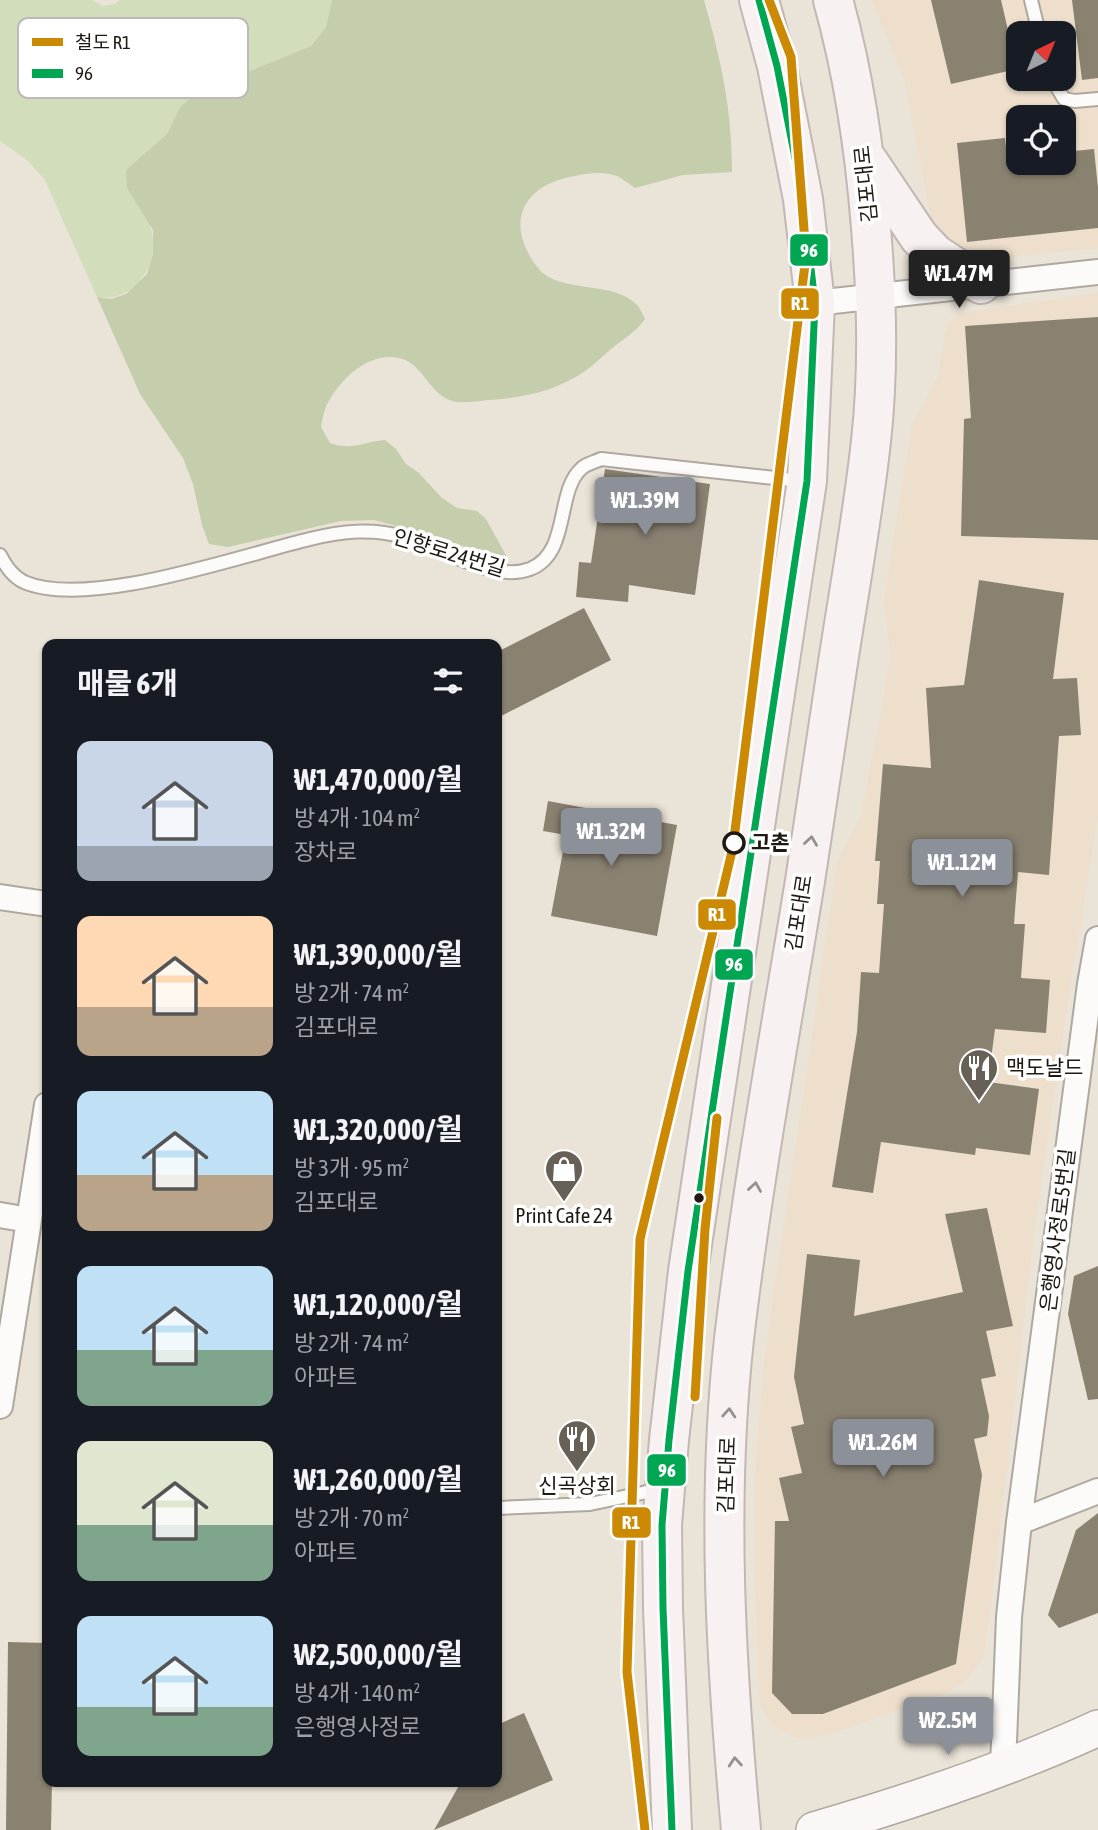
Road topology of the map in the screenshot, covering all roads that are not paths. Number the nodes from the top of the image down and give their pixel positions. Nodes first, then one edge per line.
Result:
1 (759, 0) edge
2 (834, 0) edge
3 (1031, 0) edge
4 (1036, 21) edge
5 (1059, 91) edge
6 (1098, 99) edge
7 (865, 156) junction
8 (1098, 272) edge
9 (981, 284) junction
10 (876, 296) junction
11 (815, 303) junction
12 (807, 481) junction
13 (0, 555) edge
14 (0, 897) edge
15 (42, 903) edge
16 (1098, 939) edge
17 (1094, 983) edge
18 (42, 1137) edge
19 (0, 1215) edge
20 (29, 1220) junction
21 (0, 1406) edge
22 (665, 1488) junction
23 (1098, 1491) edge
24 (502, 1508) edge
25 (1019, 1522) junction
26 (1098, 1728) edge
27 (1063, 1744) junction
28 (1098, 1755) edge
29 (1003, 1766) junction
30 (673, 1830) edge
31 (741, 1830) edge
32 (814, 1830) edge

1 - 11 main road
2 - 7 main road, 김포대로
3 - 4 lane
5 - 6 lane
7 - 9 main road
7 - 10 main road, 김포대로
8 - 9 street
9 - 10 street
10 - 11 street
31 -> 10 main road, 김포대로
11 - 12 main road
12 - 13 lane, 인향로24번길
12 - 22 main road
14 - 15 street
16 - 17 street, 은행영사정로5번길
17 - 25 street, 은행영사정로5번길
18 - 20 street
19 - 20 street
20 - 21 street
22 - 24 lane
22 - 30 main road
23 - 25 street
25 - 29 street, 은행영사정로5번길
26 - 27 street
27 - 28 street
27 - 29 street
29 - 32 street

